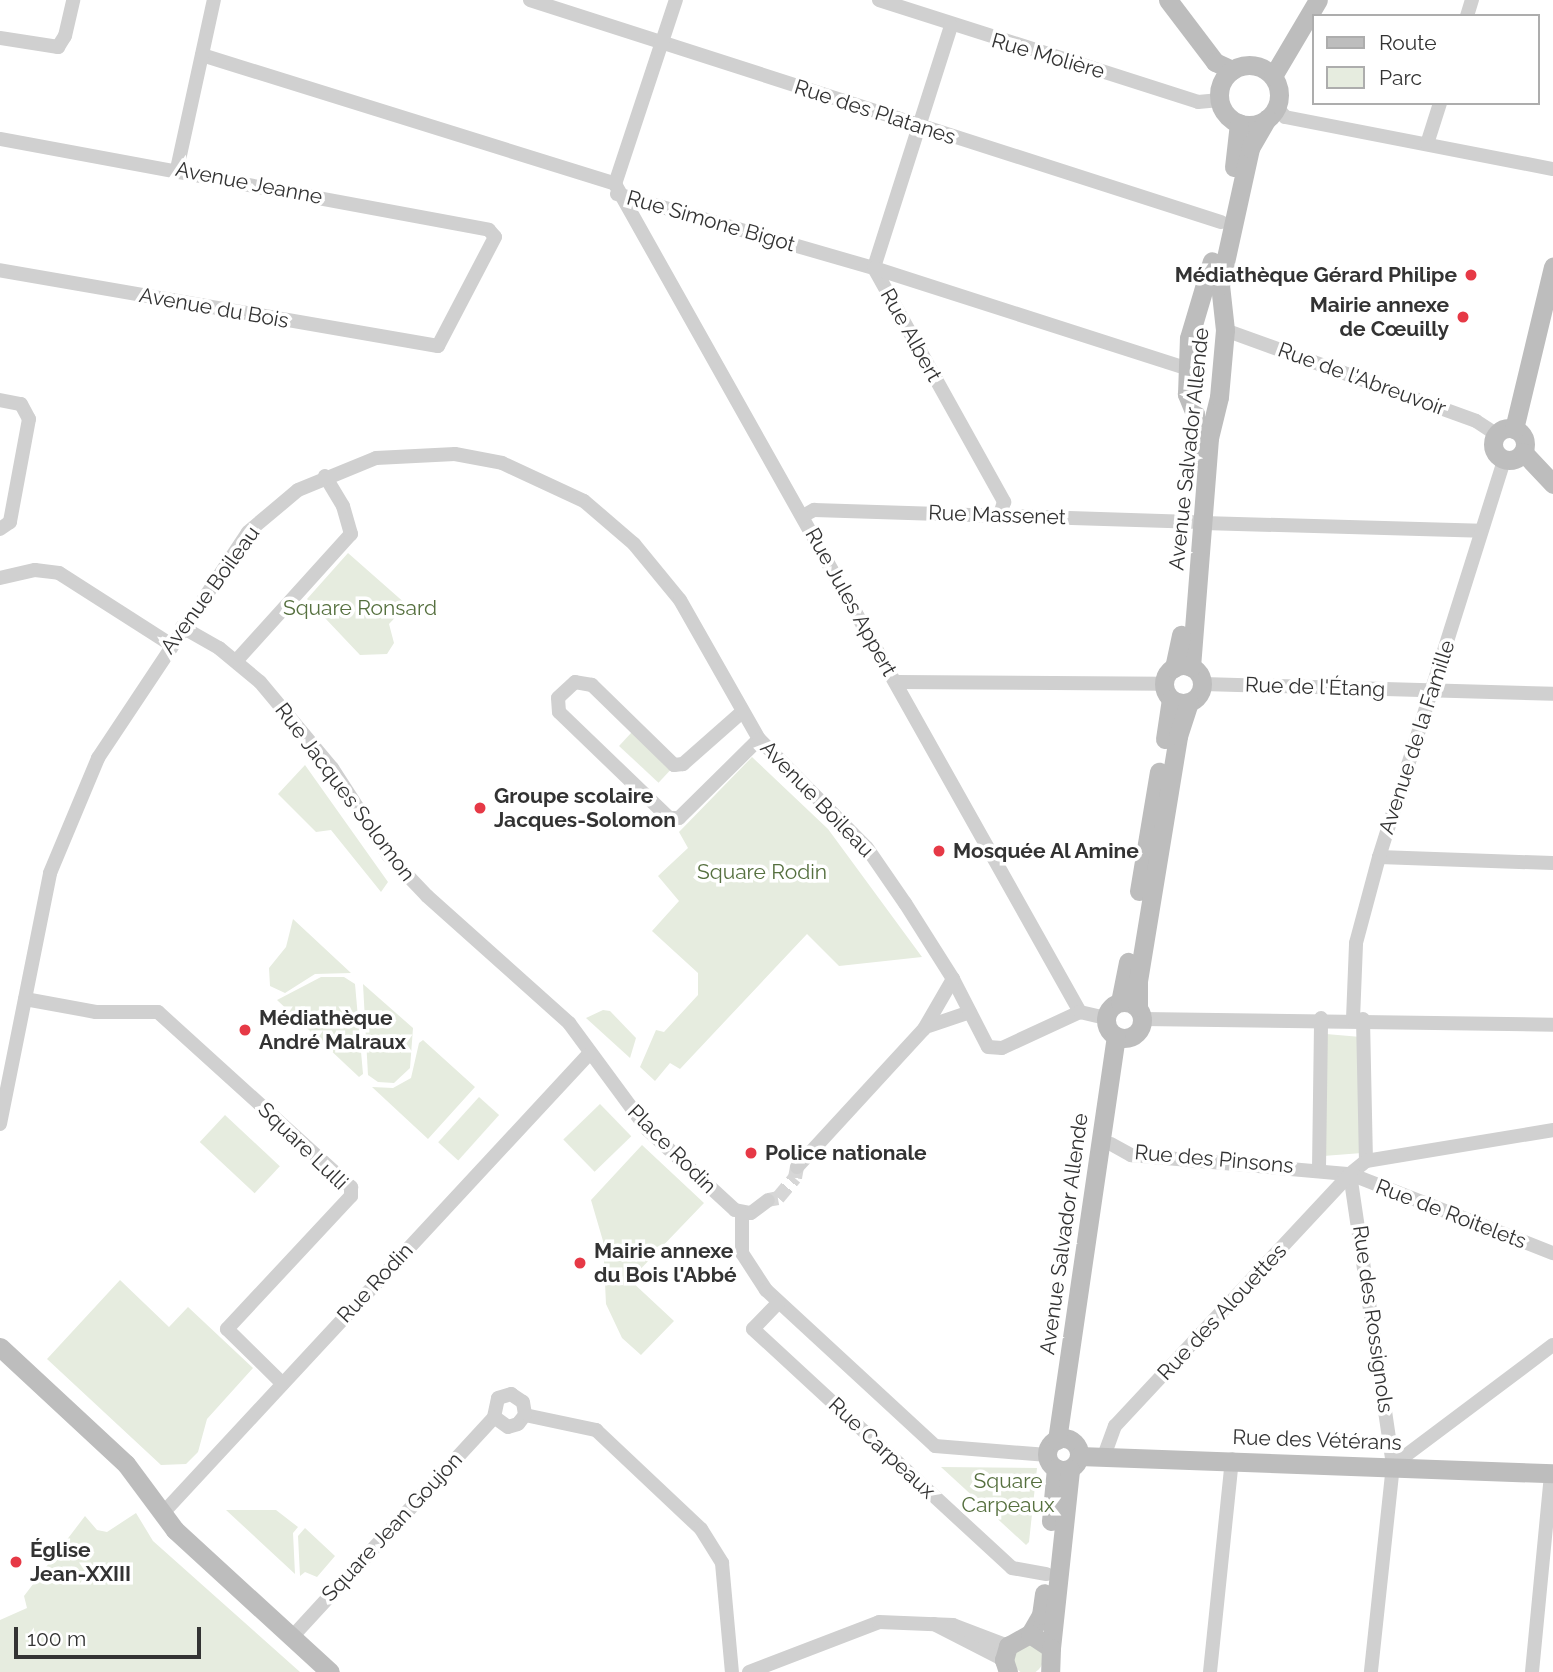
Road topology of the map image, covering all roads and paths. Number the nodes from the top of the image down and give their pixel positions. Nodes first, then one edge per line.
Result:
1 (73, 0) edge
2 (214, 0) edge
3 (530, 0) edge
4 (676, 0) edge
5 (879, 0) edge
6 (1168, 0) edge
7 (1318, 0) edge
8 (951, 26) junction
9 (0, 38) edge
10 (662, 43) junction
11 (202, 55) junction
12 (1232, 71) junction
13 (1273, 76) junction
14 (1220, 100) junction
15 (1439, 105) edge
16 (1272, 113) junction
17 (1239, 123) junction
18 (919, 126) junction
19 (0, 139) edge
20 (1427, 144) junction
21 (177, 169) junction
22 (1553, 169) edge
23 (616, 189) junction
24 (1221, 222) junction
25 (1553, 267) edge
26 (874, 268) junction
27 (0, 270) edge
28 (1211, 298) junction
29 (1225, 330) junction
30 (428, 346) joint
31 (1188, 369) junction
32 (0, 400) edge
33 (1205, 412) junction
34 (1505, 431) junction
35 (1523, 452) junction
36 (1504, 460) junction
37 (325, 476) junction
38 (1551, 478) edge
39 (1000, 514) junction
40 (803, 516) junction
41 (1198, 522) junction
42 (5, 526) edge
43 (1481, 531) junction
44 (0, 578) edge
45 (182, 627) junction
46 (170, 645) junction
47 (237, 660) junction
48 (896, 682) junction
49 (1178, 684) junction
50 (1203, 684) joint
51 (1433, 691) junction
52 (1553, 694) edge
53 (742, 712) junction
54 (760, 739) junction
55 (1379, 857) junction
56 (1553, 863) edge
57 (953, 979) junction
58 (25, 999) junction
59 (1134, 1009) junction
60 (970, 1012) junction
61 (1080, 1012) junction
62 (1106, 1018) junction
63 (1321, 1018) junction
64 (1358, 1019) junction
65 (1553, 1025) edge
66 (924, 1029) junction
67 (1122, 1037) junction
68 (589, 1054) junction
69 (5, 1074) edge
70 (0, 1124) edge
71 (1553, 1130) edge
72 (1111, 1144) junction
73 (1366, 1161) junction
74 (797, 1167) tunnel mouth
75 (1319, 1168) junction
76 (1350, 1174) junction
77 (768, 1200) tunnel mouth
78 (742, 1213) junction
79 (1553, 1253) edge
80 (778, 1303) junction
81 (1553, 1345) edge
82 (0, 1347) edge
83 (282, 1384) junction
84 (525, 1415) junction
85 (494, 1418) junction
86 (1063, 1455) junction
87 (1104, 1456) junction
88 (1232, 1459) junction
89 (1393, 1465) junction
90 (1552, 1473) edge
91 (163, 1513) junction
92 (1046, 1574) junction
93 (1030, 1634) junction
94 (292, 1637) junction
95 (1051, 1648) junction
96 (1007, 1660) edge
97 (330, 1672) edge
98 (732, 1672) edge
99 (748, 1672) edge
100 (1050, 1672) edge
101 (1210, 1672) edge
102 (1371, 1672) edge
103 (1532, 1672) edge

1 - 9 street
2 - 11 street
3 - 10 street, Rue des Platanes
4 - 10 street
5 - 8 street, Rue Molière
6 - 12 main road
7 - 13 main road
8 - 14 street, Rue Molière
8 - 18 street, Rue Albert
10 - 18 street, Rue des Platanes
10 - 23 street
11 - 21 street
11 - 23 street, Rue Simone Bigot
12 - 13 main road
12 - 14 main road
13 - 16 main road
14 - 17 main road
15 - 20 street
16 - 17 main road
16 - 20 street
16 - 28 main road, Avenue Salvador Allende
17 - 24 main road, Avenue Salvador Allende
18 - 24 street, Rue des Platanes
18 - 26 street, Rue Albert
19 - 21 street, Avenue Jeanne
20 - 22 street
21 - 30 street, Avenue Jeanne
23 - 26 street, Rue Simone Bigot
23 - 40 street, Rue Jules Appert
24 - 28 main road, Avenue Salvador Allende
25 - 34 main road
26 - 31 street, Rue Simone Bigot
26 - 39 street, Rue Albert
27 - 30 street, Avenue du Bois
28 - 29 main road, Avenue Salvador Allende
28 - 31 main road, Avenue Salvador Allende
29 - 33 main road, Avenue Salvador Allende
29 - 34 street, Rue de l'Abreuvoir
31 - 33 main road, Avenue Salvador Allende
32 - 42 street
33 - 41 main road, Avenue Salvador Allende
34 - 35 main road
34 - 36 main road
35 - 36 main road
35 - 38 main road
36 - 43 street, Avenue de la Famille
37 - 45 street, Avenue Boileau
37 - 47 street
37 - 53 street, Avenue Boileau
39 - 40 street, Rue Massenet
39 - 41 street, Rue Massenet
40 - 48 street, Rue Jules Appert
41 - 43 street, Rue Massenet
41 - 49 main road, Avenue Salvador Allende
43 - 51 street, Avenue de la Famille
44 - 46 street
45 - 46 street, Avenue Boileau
45 - 47 street, Rue Jacques Solomon
46 - 58 street, Avenue Boileau
47 - 68 street, Rue Jacques Solomon
48 - 49 street
48 - 61 street, Rue Jules Appert
49 - 50 main road, Avenue Salvador Allende
49 - 59 main road, Avenue Salvador Allende
50 - 51 street, Rue de l'Étang
51 - 52 street, Rue de l'Étang
51 - 55 street, Avenue de la Famille
53 - 54 street, Avenue Boileau
53 - 54 street
54 - 57 street, Avenue Boileau
55 - 56 street
55 - 64 street, Avenue de la Famille
57 - 60 street, Avenue Boileau
57 - 66 street
58 - 69 street, Avenue Boileau
58 - 83 street, Square Lulli
59 - 62 main road
59 - 63 street
59 - 67 main road
60 - 61 street, Avenue Boileau
60 - 66 street
61 - 62 street
62 - 67 main road
63 - 64 street
63 - 75 street
64 - 65 street
64 - 73 street, Avenue de la Famille
66 - 74 street
67 - 72 main road, Avenue Salvador Allende
67 - 86 main road, Avenue Salvador Allende
68 - 78 street, Place Rodin
68 - 83 street, Rue Rodin
69 - 70 street, Avenue Boileau
71 - 73 street
72 - 75 street, Rue des Pinsons
72 - 86 main road, Avenue Salvador Allende
73 - 76 street, Rue des Alouettes
75 - 76 street, Rue des Pinsons
76 - 79 street, Rue de Roitelets
76 - 87 street, Rue des Alouettes
76 - 89 street, Rue des Rossignols
77 - 78 street
78 - 80 street, Rue Carpeaux
80 - 86 street, Rue Carpeaux
80 - 92 street, Rue Carpeaux
81 - 89 street
82 - 91 main road
83 - 91 street, Rue Rodin
84 - 85 street, Square Jean Goujon
84 - 85 street, Square Jean Goujon
84 - 98 street, Square Jean Goujon
85 - 94 street, Square Jean Goujon
86 - 87 main road, Rue des Vétérans
86 - 92 main road, Avenue Salvador Allende
86 - 95 main road, Avenue Salvador Allende
87 - 88 main road, Rue des Vétérans
88 - 89 main road, Rue des Vétérans
88 - 101 street
89 - 90 main road, Rue des Vétérans
89 - 102 street, Rue des Rossignols
90 - 103 street
91 - 94 main road
92 - 93 main road, Avenue Salvador Allende
93 - 95 main road
93 - 96 main road
94 - 97 main road
95 - 100 main road, Avenue Salvador Allende
96 - 99 street

